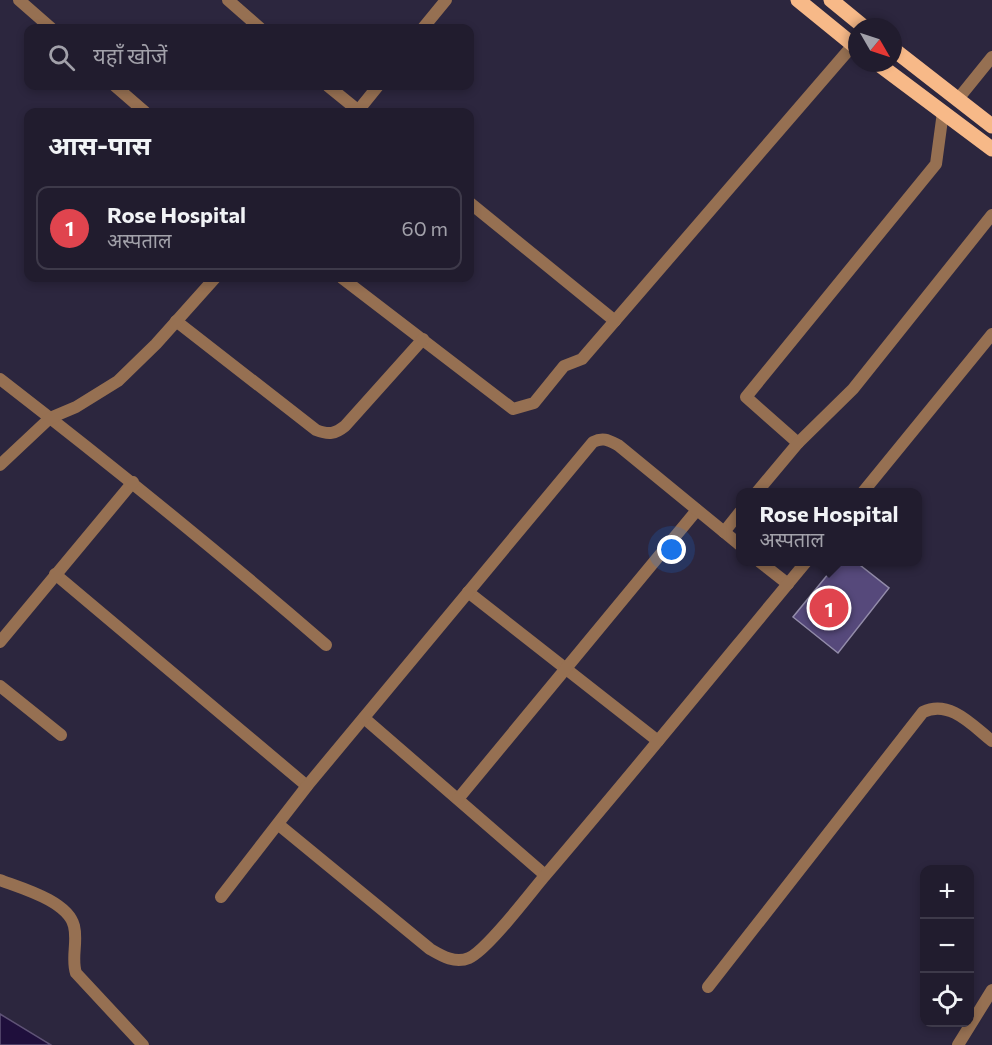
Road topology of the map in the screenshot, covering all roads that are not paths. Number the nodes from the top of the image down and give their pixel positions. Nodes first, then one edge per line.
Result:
1 (19, 0) edge
2 (228, 0) edge
3 (446, 0) edge
4 (798, 0) edge
5 (831, 0) edge
6 (853, 18) edge
7 (46, 24) edge
8 (255, 24) edge
9 (426, 24) edge
10 (848, 40) edge
11 (848, 54) edge
12 (902, 56) edge
13 (992, 57) edge
14 (889, 72) edge
15 (120, 90) edge
16 (333, 90) edge
17 (375, 90) edge
18 (958, 99) junction
19 (140, 108) edge
20 (353, 108) edge
21 (361, 108) edge
22 (943, 112) junction
23 (992, 126) edge
24 (992, 149) edge
25 (474, 205) edge
26 (992, 215) edge
27 (211, 282) edge
28 (347, 282) edge
29 (176, 321) junction
30 (615, 321) junction
31 (992, 334) edge
32 (423, 339) junction
33 (0, 380) edge
34 (50, 418) junction
35 (798, 443) junction
36 (0, 465) edge
37 (133, 482) junction
38 (760, 488) edge
39 (866, 488) edge
40 (697, 510) junction
41 (736, 518) edge
42 (724, 532) junction
43 (736, 541) edge
44 (766, 566) edge
45 (802, 566) edge
46 (55, 574) junction
47 (788, 584) junction
48 (468, 592) junction
49 (0, 642) edge
50 (326, 645) dead end
51 (566, 668) junction
52 (0, 686) edge
53 (364, 718) junction
54 (61, 735) dead end
55 (658, 741) junction
56 (992, 741) edge
57 (307, 786) junction
58 (458, 799) junction
59 (279, 825) junction
60 (545, 875) junction
61 (0, 880) edge
62 (221, 897) dead end
63 (708, 987) dead end
64 (992, 990) edge
65 (143, 1045) edge
66 (958, 1045) edge

1 - 7 street
2 - 8 street
3 - 9 street
4 - 10 main road
5 - 6 main road
11 - 30 street
12 - 18 main road
13 - 18 street
14 - 22 main road
15 - 19 street
16 - 20 street
17 - 21 street
18 - 23 main road
22 - 24 main road
22 - 35 street
25 - 30 street
26 - 35 street
27 - 29 street
28 - 32 street
29 - 32 street
29 - 34 street
30 - 32 street
31 - 39 street
33 - 34 street
34 - 36 street
34 - 37 street
35 - 38 street
37 - 46 street
37 - 50 street
40 - 42 street
40 - 48 street
40 - 51 street
41 - 42 street
42 - 43 street
44 - 47 street
45 - 47 street
46 - 49 street
46 - 57 street
47 - 55 street
48 - 51 street
48 - 53 street
51 - 55 street
51 - 58 street
52 - 54 street
53 - 57 street
53 - 58 street
55 - 60 street
56 - 63 street
57 - 59 street
58 - 60 street
59 - 60 street
59 - 62 street
61 - 65 street
64 - 66 street

